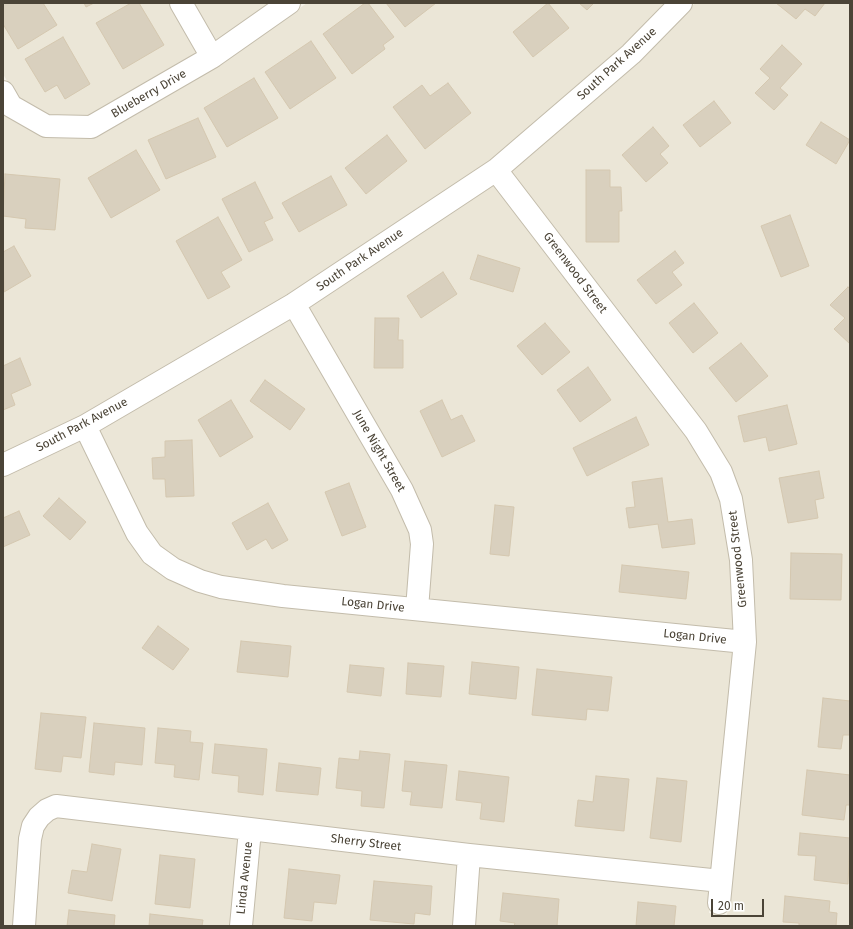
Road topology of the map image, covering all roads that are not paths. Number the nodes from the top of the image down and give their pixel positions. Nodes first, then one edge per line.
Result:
1 (181, 3) edge
2 (289, 3) edge
3 (681, 3) edge
4 (212, 57) junction
5 (3, 92) edge
6 (496, 170) junction
7 (294, 304) junction
8 (85, 426) junction
9 (3, 465) edge
10 (416, 609) junction
11 (745, 642) junction
12 (250, 830) junction
13 (469, 855) junction
14 (721, 881) junction
15 (719, 903) dead end
16 (24, 926) edge
17 (241, 926) edge
18 (464, 926) edge

1 - 4 street
2 - 4 street, Blueberry Drive
3 - 6 street, South Park Avenue
4 - 5 street, Blueberry Drive
6 - 7 street, South Park Avenue
6 - 11 street, Greenwood Street
7 - 8 street, South Park Avenue
7 - 10 street, June Night Street
8 - 9 street, South Park Avenue
8 - 10 street, Logan Drive
10 - 11 street, Logan Drive
11 - 14 street, Greenwood Street
12 - 13 street, Sherry Street
12 - 16 street, Sherry Street
12 - 17 street, Linda Avenue
13 - 14 street, Sherry Street
13 - 18 street
14 - 15 street, Greenwood Street

